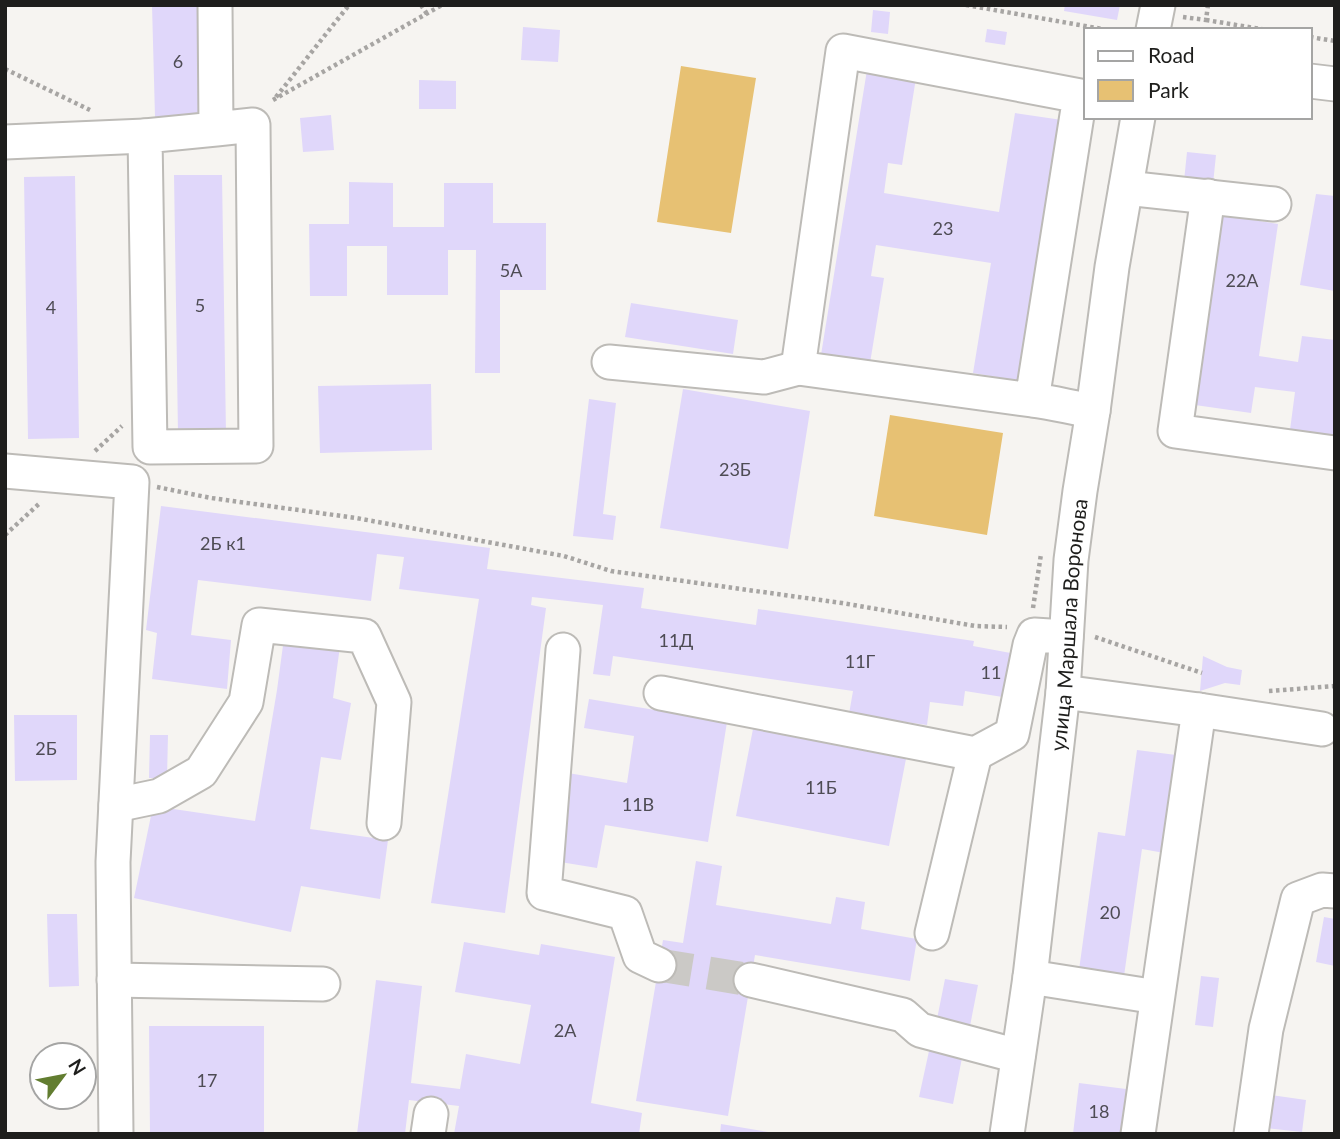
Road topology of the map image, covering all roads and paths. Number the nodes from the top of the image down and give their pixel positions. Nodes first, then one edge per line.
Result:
1 (215, 5) edge
2 (349, 5) edge
3 (421, 5) edge
4 (442, 5) edge
5 (966, 5) edge
6 (1209, 5) edge
7 (427, 14) junction
8 (1161, 17) edge
9 (1206, 20) junction
10 (1097, 28) edge
11 (1254, 28) edge
12 (1312, 37) edge
13 (1335, 41) edge
14 (5, 69) edge
15 (1312, 80) edge
16 (1335, 84) edge
17 (263, 113) junction
18 (98, 114) dead end
19 (1138, 119) edge
20 (216, 129) junction
21 (145, 136) junction
22 (5, 142) edge
23 (1126, 188) junction
24 (1208, 196) junction
25 (1274, 204) dead end
26 (609, 362) dead end
27 (798, 368) junction
28 (1032, 400) junction
29 (1093, 411) junction
30 (1335, 453) edge
31 (5, 471) edge
32 (132, 482) junction
33 (1018, 625) dead end
34 (1067, 632) junction
35 (563, 650) dead end
36 (1202, 673) dead end
37 (1063, 692) junction
38 (661, 693) dead end
39 (1199, 710) junction
40 (1322, 729) dead end
41 (975, 754) junction
42 (116, 805) junction
43 (384, 822) dead end
44 (1335, 891) edge
45 (932, 933) dead end
46 (659, 965) tunnel mouth
47 (1030, 978) junction
48 (114, 980) junction
49 (751, 980) tunnel mouth
50 (323, 984) dead end
51 (1157, 997) junction
52 (1018, 1056) junction
53 (116, 1134) edge
54 (1007, 1134) edge
55 (1138, 1134) edge
56 (1251, 1134) edge

1 - 20 street
2 - 17 path
3 - 7 path
4 - 7 path
5 - 10 path
6 - 9 path
7 - 17 path
8 - 9 path
9 - 11 path
12 - 13 path
14 - 18 path
15 - 16 street
17 - 20 street
17 - 21 street
19 - 23 street, улица Маршала Воронова
20 - 21 street
21 - 22 street
23 - 24 street
23 - 29 street, улица Маршала Воронова
24 - 25 street
24 - 30 street
26 - 27 street
27 - 28 street
27 - 28 street
28 - 29 street
29 - 34 street, улица Маршала Воронова
31 - 32 street
32 - 33 path
32 - 42 street
34 - 36 path
34 - 37 street, улица Маршала Воронова
34 - 41 street
35 - 46 street
37 - 39 street
37 - 47 street, улица Маршала Воронова
38 - 41 street
39 - 40 street
39 - 51 street
41 - 45 street
42 - 43 street
42 - 48 street
44 - 56 street
47 - 51 street
47 - 52 street, улица Маршала Воронова
48 - 50 street
48 - 53 street
49 - 52 street
51 - 55 street
52 - 54 street, улица Маршала Воронова

